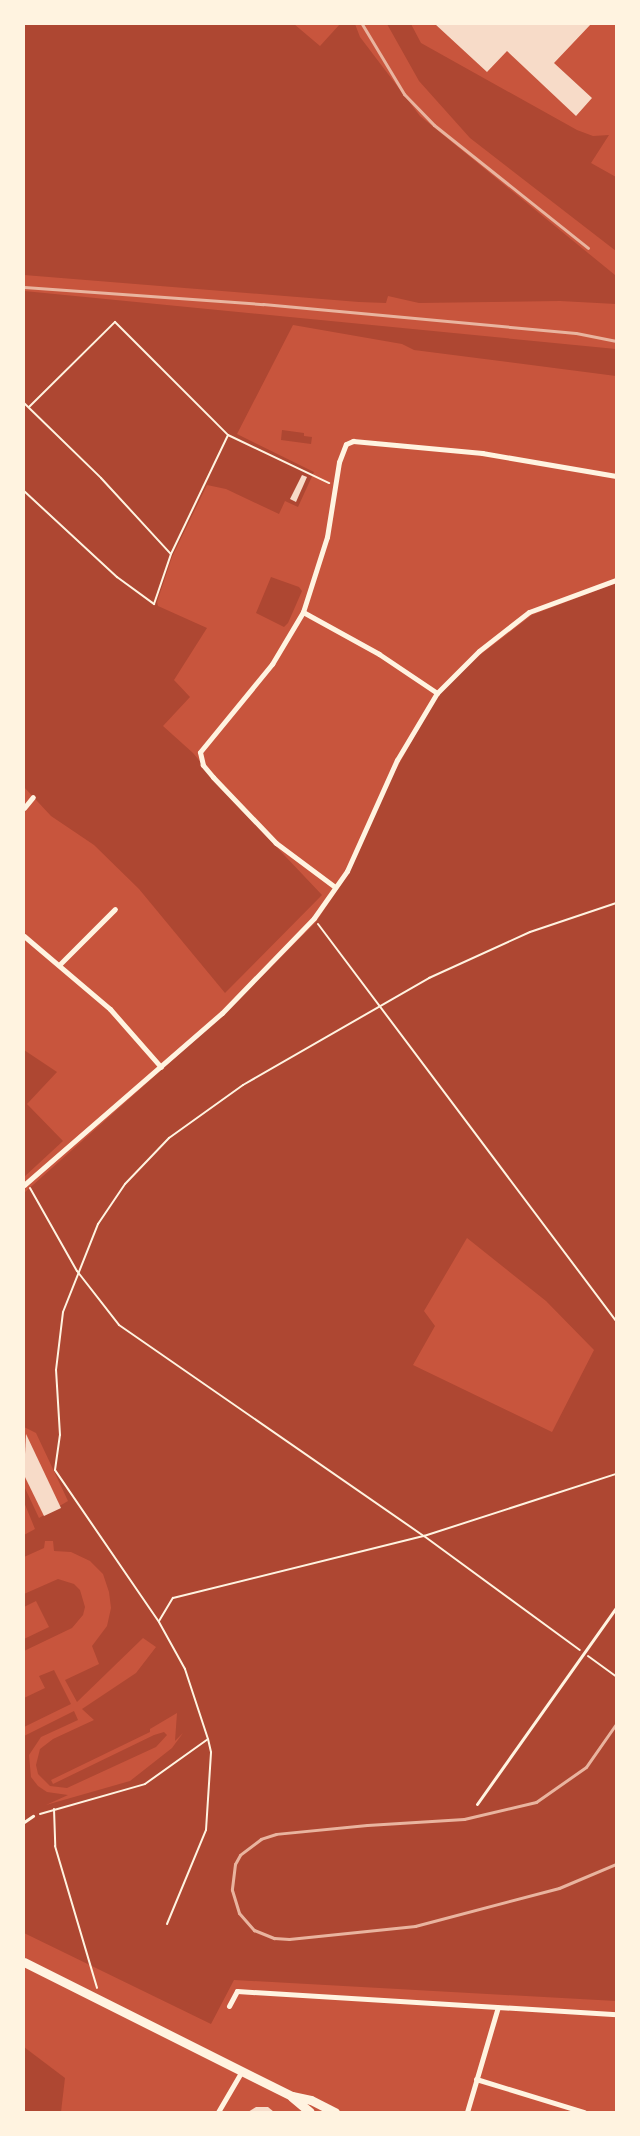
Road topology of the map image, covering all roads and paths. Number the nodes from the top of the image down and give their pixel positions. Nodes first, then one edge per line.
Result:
1 (24, 403) edge
2 (29, 407) junction
3 (228, 435) junction
4 (616, 476) edge
5 (336, 486) junction
6 (24, 491) edge
7 (171, 554) junction
8 (616, 580) edge
9 (302, 612) junction
10 (438, 693) junction
11 (33, 797) dead end
12 (24, 808) edge
13 (335, 887) junction
14 (616, 903) edge
15 (115, 909) dead end
16 (314, 918) junction
17 (24, 936) edge
18 (59, 966) junction
19 (380, 1004) junction
20 (161, 1067) junction
21 (25, 1184) edge
22 (78, 1271) junction
23 (616, 1321) edge
24 (616, 1474) edge
25 (424, 1536) junction
26 (616, 1608) edge
27 (159, 1622) junction
28 (584, 1653) junction
29 (616, 1676) edge
30 (208, 1739) junction
31 (477, 1804) dead end
32 (54, 1810) junction
33 (34, 1816) joint
34 (24, 1822) edge
35 (167, 1924) dead end
36 (24, 1962) edge
37 (102, 2002) junction
38 (229, 2006) dead end
39 (498, 2007) junction
40 (616, 2014) edge
41 (242, 2071) junction
42 (476, 2079) junction
43 (292, 2096) junction
44 (218, 2112) edge
45 (310, 2112) edge
46 (335, 2112) edge
47 (467, 2112) edge
48 (584, 2112) edge

1 - 2 path
2 - 3 path
2 - 7 path
3 - 5 path
3 - 7 path
4 - 5 street
5 - 9 street
6 - 7 path
8 - 10 street
9 - 10 street
9 - 13 street
10 - 13 street
11 - 12 street
13 - 16 street
14 - 19 path
15 - 18 street
16 - 19 path
16 - 20 street
17 - 18 street
18 - 20 street
19 - 22 path
19 - 23 path
20 - 21 street
21 - 22 path
22 - 25 path
22 - 27 path
24 - 25 path
25 - 27 path
25 - 28 path
26 - 28 lane
27 - 30 path
28 - 29 path
28 - 31 lane
30 - 32 path
30 - 35 path
32 - 33 path
32 - 37 path
33 - 34 lane
36 - 37 main road
37 - 41 main road
38 - 39 street
39 - 40 street
39 - 42 street
41 - 43 main road
41 - 44 street
42 - 47 street
42 - 48 street
43 - 45 main road
43 - 46 main road

